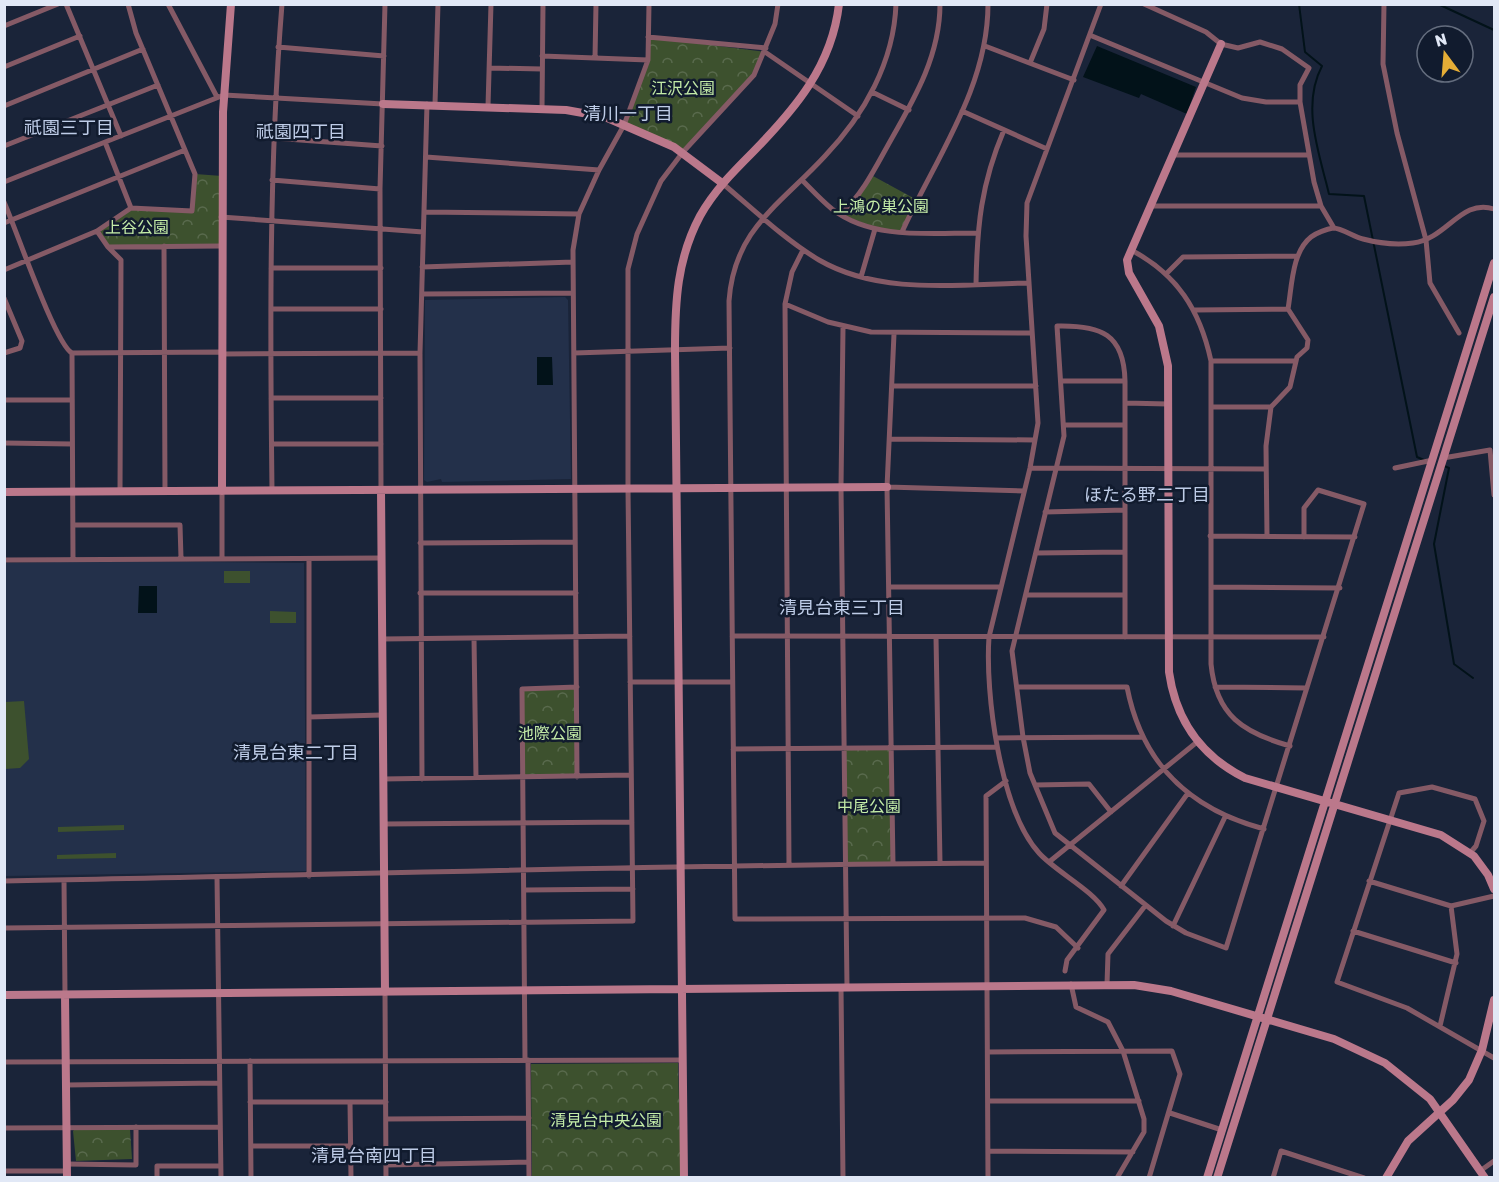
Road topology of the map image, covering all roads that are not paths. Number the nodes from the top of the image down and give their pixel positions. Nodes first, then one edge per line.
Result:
1 (58, 4) edge
2 (66, 4) edge
3 (128, 4) edge
4 (168, 4) edge
5 (231, 4) edge
6 (282, 4) edge
7 (386, 4) edge
8 (438, 4) edge
9 (491, 4) edge
10 (543, 4) edge
11 (596, 4) edge
12 (649, 4) edge
13 (778, 4) edge
14 (839, 4) edge
15 (896, 4) edge
16 (940, 4) edge
17 (988, 4) edge
18 (1047, 4) edge
19 (1101, 4) edge
20 (1144, 4) edge
21 (1384, 4) edge
22 (4, 26) edge
23 (80, 36) junction
24 (1092, 36) junction
25 (648, 37) junction
26 (1221, 44) junction
27 (985, 46) junction
28 (278, 47) junction
29 (143, 49) junction
30 (765, 50) junction
31 (384, 56) junction
32 (542, 56) junction
33 (595, 58) junction
34 (648, 60) junction
35 (1030, 63) junction
36 (4, 67) edge
37 (489, 68) junction
38 (94, 69) junction
39 (542, 69) junction
40 (1074, 80) junction
41 (1204, 81) junction
42 (158, 85) junction
43 (811, 85) junction
44 (872, 92) junction
45 (221, 96) junction
46 (274, 97) junction
47 (1300, 102) junction
48 (383, 104) junction
49 (431, 104) junction
50 (108, 105) junction
51 (4, 106) edge
52 (488, 106) junction
53 (542, 109) junction
54 (909, 110) junction
55 (962, 111) junction
56 (170, 116) junction
57 (858, 116) junction
58 (624, 125) junction
59 (1005, 130) junction
60 (121, 136) junction
61 (273, 138) junction
62 (105, 142) junction
63 (4, 146) edge
64 (382, 146) junction
65 (1047, 149) junction
66 (185, 150) junction
67 (683, 152) junction
68 (1172, 155) junction
69 (1309, 155) junction
70 (426, 157) junction
71 (599, 170) junction
72 (118, 177) junction
73 (272, 180) junction
74 (802, 180) junction
75 (4, 182) edge
76 (722, 183) junction
77 (380, 189) junction
78 (4, 202) edge
79 (1150, 206) junction
80 (1321, 206) junction
81 (130, 208) junction
82 (1494, 209) edge
83 (424, 212) junction
84 (579, 214) junction
85 (841, 214) junction
86 (221, 218) junction
87 (764, 218) junction
88 (12, 220) junction
89 (272, 221) junction
90 (4, 223) edge
91 (875, 228) junction
92 (1334, 228) junction
93 (381, 229) junction
94 (97, 231) junction
95 (423, 232) junction
96 (902, 232) junction
97 (977, 233) junction
98 (1426, 240) junction
99 (164, 246) junction
100 (221, 246) junction
101 (108, 247) junction
102 (122, 247) junction
103 (803, 250) junction
104 (1131, 250) junction
105 (1298, 256) junction
106 (28, 260) junction
107 (121, 260) junction
108 (573, 262) junction
109 (1494, 263) edge
110 (422, 267) junction
111 (271, 268) junction
112 (381, 268) junction
113 (4, 270) edge
114 (1167, 273) junction
115 (861, 277) junction
116 (1029, 283) junction
117 (976, 284) junction
118 (572, 293) junction
119 (422, 294) junction
120 (1494, 297) edge
121 (4, 298) edge
122 (785, 304) junction
123 (271, 309) junction
124 (381, 309) junction
125 (1288, 309) junction
126 (1195, 310) junction
127 (843, 328) junction
128 (1032, 333) junction
129 (1459, 333) dead end
130 (894, 334) junction
131 (730, 348) junction
132 (675, 350) junction
133 (627, 351) junction
134 (120, 352) junction
135 (165, 352) junction
136 (4, 353) edge
137 (72, 353) junction
138 (222, 353) junction
139 (271, 353) junction
140 (381, 353) junction
141 (420, 353) junction
142 (574, 353) junction
143 (1211, 361) junction
144 (1296, 361) junction
145 (1061, 381) junction
146 (1125, 381) junction
147 (892, 386) junction
148 (1036, 386) junction
149 (271, 398) junction
150 (381, 398) junction
151 (4, 400) edge
152 (72, 400) junction
153 (1125, 404) junction
154 (1168, 404) junction
155 (1211, 407) junction
156 (1271, 407) junction
157 (1064, 425) junction
158 (1125, 425) junction
159 (889, 439) junction
160 (1035, 440) junction
161 (4, 443) edge
162 (72, 444) junction
163 (272, 444) junction
164 (381, 444) junction
165 (1438, 459) junction
166 (1030, 468) junction
167 (1056, 468) junction
168 (1125, 468) junction
169 (1395, 468) dead end
170 (1167, 469) junction
171 (1211, 469) junction
172 (1266, 469) junction
173 (841, 487) junction
174 (887, 487) junction
175 (676, 488) junction
176 (731, 488) junction
177 (786, 488) junction
178 (421, 489) junction
179 (575, 489) junction
180 (628, 489) junction
181 (272, 490) junction
182 (381, 490) junction
183 (120, 491) junction
184 (165, 491) junction
185 (222, 491) junction
186 (1024, 491) junction
187 (4, 492) edge
188 (72, 492) junction
189 (1494, 495) edge
190 (1125, 510) junction
191 (1046, 512) junction
192 (72, 525) junction
193 (1210, 536) junction
194 (1267, 536) junction
195 (1304, 537) junction
196 (1355, 537) junction
197 (575, 542) junction
198 (420, 543) junction
199 (1125, 552) junction
200 (1036, 554) junction
201 (181, 558) junction
202 (222, 558) junction
203 (381, 558) junction
204 (73, 559) junction
205 (309, 559) junction
206 (4, 560) edge
207 (889, 587) junction
208 (1001, 587) junction
209 (1211, 587) junction
210 (1340, 588) junction
211 (420, 593) junction
212 (576, 593) junction
213 (1125, 595) junction
214 (1026, 596) junction
215 (630, 636) junction
216 (732, 636) junction
217 (788, 636) junction
218 (843, 636) junction
219 (577, 637) junction
220 (890, 637) junction
221 (936, 637) junction
222 (989, 637) junction
223 (1016, 637) junction
224 (1125, 637) junction
225 (1169, 637) junction
226 (1211, 637) junction
227 (1324, 637) junction
228 (474, 638) junction
229 (382, 639) junction
230 (419, 639) junction
231 (630, 682) junction
232 (678, 682) junction
233 (732, 682) junction
234 (577, 687) junction
235 (1017, 687) junction
236 (1215, 687) junction
237 (1307, 688) junction
238 (382, 715) junction
239 (309, 717) junction
240 (1142, 737) junction
241 (996, 738) junction
242 (1023, 738) junction
243 (1197, 742) junction
244 (1290, 746) junction
245 (891, 747) junction
246 (938, 747) junction
247 (997, 747) junction
248 (788, 748) junction
249 (844, 748) junction
250 (733, 749) junction
251 (1164, 769) junction
252 (632, 775) junction
253 (577, 777) junction
254 (476, 778) junction
255 (524, 778) junction
256 (383, 779) junction
257 (422, 779) junction
258 (1006, 781) junction
259 (1035, 785) junction
260 (1277, 786) junction
261 (1188, 793) junction
262 (1326, 800) junction
263 (1336, 803) junction
264 (1111, 812) junction
265 (1225, 817) junction
266 (1390, 818) junction
267 (632, 822) junction
268 (525, 823) junction
269 (384, 824) junction
270 (1264, 829) junction
271 (1070, 845) junction
272 (1470, 853) junction
273 (1049, 862) junction
274 (940, 863) junction
275 (986, 863) junction
276 (789, 864) junction
277 (846, 864) junction
278 (893, 864) junction
279 (735, 865) junction
280 (680, 866) junction
281 (633, 867) junction
282 (525, 870) junction
283 (384, 875) junction
284 (309, 876) junction
285 (217, 877) junction
286 (64, 880) junction
287 (4, 881) edge
288 (1369, 881) junction
289 (1121, 886) junction
290 (633, 889) junction
291 (1494, 889) edge
292 (525, 890) junction
293 (1494, 896) edge
294 (1145, 906) junction
295 (1451, 906) junction
296 (846, 919) junction
297 (987, 919) junction
298 (525, 922) junction
299 (384, 924) junction
300 (218, 925) junction
301 (1173, 926) junction
302 (64, 927) junction
303 (4, 928) edge
304 (1353, 931) junction
305 (1078, 948) junction
306 (1456, 963) junction
307 (1065, 971) dead end
308 (1071, 984) junction
309 (1107, 984) junction
310 (988, 985) junction
311 (844, 987) junction
312 (682, 989) junction
313 (525, 990) junction
314 (385, 992) junction
315 (218, 994) junction
316 (4, 995) edge
317 (65, 995) junction
318 (1494, 1000) edge
319 (1258, 1017) junction
320 (1268, 1020) junction
321 (1440, 1026) junction
322 (1482, 1050) junction
323 (1123, 1051) junction
324 (988, 1052) junction
325 (1494, 1058) edge
326 (386, 1060) junction
327 (527, 1060) junction
328 (681, 1060) junction
329 (66, 1061) junction
330 (219, 1061) junction
331 (250, 1061) junction
332 (4, 1062) edge
333 (219, 1083) junction
334 (66, 1085) junction
335 (988, 1101) junction
336 (1139, 1101) junction
337 (250, 1102) junction
338 (351, 1102) junction
339 (386, 1102) junction
340 (1439, 1111) junction
341 (1170, 1113) junction
342 (529, 1118) junction
343 (386, 1119) junction
344 (136, 1127) junction
345 (220, 1127) junction
346 (4, 1128) edge
347 (66, 1128) junction
348 (1222, 1130) junction
349 (251, 1146) junction
350 (351, 1146) junction
351 (988, 1151) junction
352 (1133, 1152) junction
353 (1494, 1161) edge
354 (529, 1162) junction
355 (386, 1165) junction
356 (220, 1166) junction
357 (4, 1171) edge
358 (67, 1171) edge
359 (1483, 1174) edge
360 (157, 1178) edge
361 (221, 1178) edge
362 (251, 1178) edge
363 (351, 1178) edge
364 (386, 1178) edge
365 (529, 1178) edge
366 (684, 1178) edge
367 (843, 1178) edge
368 (988, 1178) edge
369 (1117, 1178) edge
370 (1149, 1178) edge
371 (1207, 1178) edge
372 (1217, 1178) edge
373 (1272, 1178) edge
374 (1364, 1178) edge
375 (1386, 1178) edge

1 - 22 street
2 - 23 street
3 - 29 street
4 - 45 street
5 - 45 street
6 - 28 street
7 - 31 street
8 - 49 street
9 - 37 street
10 - 32 street
11 - 33 street
12 - 25 street
13 - 30 street
14 - 43 street
15 - 44 street
16 - 54 street
17 - 27 street
18 - 35 street
19 - 24 street
20 - 26 street
21 - 98 street
23 - 36 street
23 - 38 street
24 - 40 street
24 - 41 street
25 - 30 street
25 - 34 street
26 - 41 street
26 - 47 street
27 - 35 street
27 - 55 street
28 - 31 street
28 - 46 street
29 - 38 street
29 - 42 street
30 - 43 street
30 - 67 street
31 - 48 street
32 - 33 street
32 - 39 street
33 - 34 street
34 - 58 street
35 - 40 street
37 - 39 street
37 - 52 street
38 - 50 street
38 - 51 street
39 - 53 street
40 - 65 street
41 - 47 street
41 - 68 street
42 - 50 street
42 - 56 street
43 - 57 street
43 - 76 street
44 - 54 street
44 - 57 street
45 - 46 street
45 - 56 street
45 - 86 street
46 - 48 street
46 - 61 street
47 - 69 street
48 - 49 street
48 - 64 street
49 - 52 street
49 - 70 street
50 - 60 street
50 - 63 street
52 - 53 street
53 - 58 street
54 - 85 street
55 - 59 street
55 - 96 street
56 - 60 street
56 - 66 street
57 - 74 street
58 - 67 street
58 - 71 street
59 - 65 street
59 - 97 street
60 - 62 street
61 - 64 street
61 - 73 street
62 - 72 street
62 - 75 street
64 - 77 street
65 - 116 street
66 - 72 street
66 - 81 street
67 - 76 street
67 - 133 street
68 - 69 street
68 - 79 street
69 - 80 street
70 - 71 street
70 - 83 street
71 - 84 street
72 - 81 street
72 - 88 street
73 - 77 street
73 - 89 street
74 - 85 street
74 - 87 street
76 - 87 street
76 - 132 street
77 - 93 street
78 - 88 street
79 - 80 street
79 - 104 street
80 - 92 street
81 - 94 street
82 - 98 street
83 - 84 street
83 - 95 street
84 - 108 street
85 - 91 street
86 - 89 street
86 - 100 street
87 - 103 street
87 - 131 street
88 - 90 street
88 - 106 street
89 - 93 street
89 - 111 street
91 - 96 street
91 - 115 street
92 - 98 street
92 - 105 street
93 - 95 street
93 - 112 street
94 - 101 street
94 - 106 street
95 - 110 street
96 - 97 street
97 - 117 street
98 - 129 street
99 - 100 street
99 - 102 street
99 - 135 street
100 - 138 street
101 - 102 street
101 - 107 street
102 - 107 street
103 - 115 street
103 - 122 street
104 - 114 street
104 - 154 street
105 - 114 street
105 - 125 street
106 - 113 street
106 - 137 street
107 - 134 street
108 - 110 street
108 - 118 street
109 - 165 street
110 - 119 street
111 - 112 street
111 - 123 street
112 - 124 street
114 - 126 street
115 - 117 street
116 - 117 street
116 - 128 street
118 - 119 street
118 - 142 street
119 - 141 street
120 - 165 street
121 - 136 street
122 - 127 street
122 - 177 street
123 - 124 street
123 - 139 street
124 - 140 street
125 - 126 street
125 - 144 street
126 - 143 street
127 - 130 street
127 - 173 street
128 - 130 street
128 - 148 street
130 - 147 street
131 - 132 street
131 - 176 street
132 - 133 street
132 - 175 street
133 - 142 street
133 - 180 street
134 - 135 street
134 - 137 street
134 - 183 street
135 - 138 street
135 - 184 street
137 - 152 street
138 - 139 street
138 - 185 street
139 - 140 street
139 - 149 street
140 - 141 street
140 - 150 street
141 - 178 street
142 - 179 street
143 - 144 street
143 - 155 street
144 - 156 street
145 - 146 street
145 - 146 street
145 - 157 street
146 - 153 street
147 - 148 street
147 - 159 street
148 - 160 street
149 - 150 street
149 - 163 street
150 - 164 street
151 - 152 street
152 - 162 street
153 - 154 street
153 - 158 street
154 - 170 street
155 - 156 street
155 - 171 street
156 - 172 street
157 - 158 street
157 - 167 street
158 - 168 street
159 - 160 street
159 - 174 street
160 - 166 street
161 - 162 street
162 - 188 street
163 - 164 street
163 - 181 street
164 - 182 street
165 - 169 street
165 - 189 street
165 - 262 street
165 - 263 street
166 - 167 street
166 - 186 street
167 - 168 street
167 - 191 street
168 - 170 street
168 - 190 street
170 - 171 street
170 - 225 street
171 - 172 street
171 - 193 street
172 - 194 street
173 - 174 street
173 - 177 street
173 - 218 street
174 - 186 street
174 - 207 street
175 - 176 street
175 - 180 street
175 - 232 street
176 - 177 street
176 - 216 street
177 - 217 street
178 - 179 street
178 - 182 street
178 - 198 street
179 - 180 street
179 - 197 street
180 - 215 street
181 - 182 street
181 - 185 street
182 - 203 street
183 - 184 street
183 - 188 street
184 - 185 street
185 - 202 street
186 - 208 street
187 - 188 street
188 - 192 street
190 - 191 street
190 - 199 street
191 - 200 street
192 - 201 street
192 - 204 street
193 - 194 street
193 - 209 street
194 - 195 street
195 - 196 street
195 - 196 street
196 - 210 street
197 - 198 street
197 - 212 street
198 - 211 street
199 - 200 street
199 - 213 street
200 - 214 street
201 - 202 street
201 - 204 street
202 - 205 street
203 - 205 street
203 - 229 street
204 - 206 street
205 - 239 street
207 - 208 street
207 - 220 street
208 - 222 street
209 - 210 street
209 - 226 street
210 - 227 street
211 - 212 street
211 - 230 street
212 - 219 street
213 - 214 street
213 - 224 street
214 - 223 street
215 - 219 street
215 - 231 street
216 - 217 street
216 - 233 street
217 - 218 street
217 - 248 street
218 - 220 street
218 - 249 street
219 - 228 street
219 - 234 street
220 - 221 street
220 - 245 street
221 - 222 street
221 - 246 street
222 - 223 street
222 - 241 street
223 - 224 street
223 - 235 street
224 - 225 street
225 - 226 street
225 - 243 street
226 - 227 street
226 - 236 street
227 - 237 street
228 - 230 street
228 - 254 street
229 - 230 street
229 - 238 street
230 - 257 street
231 - 232 street
231 - 252 street
232 - 233 street
232 - 280 street
233 - 250 street
234 - 253 street
234 - 255 street
235 - 240 street
235 - 242 street
236 - 237 street
236 - 244 street
237 - 244 street
238 - 239 street
238 - 256 street
239 - 284 street
240 - 242 street
240 - 251 street
241 - 242 street
241 - 247 street
242 - 259 street
243 - 251 street
243 - 260 street
244 - 260 street
245 - 246 street
245 - 249 street
245 - 278 street
246 - 247 street
246 - 274 street
247 - 258 street
248 - 249 street
248 - 250 street
248 - 276 street
249 - 277 street
250 - 279 street
251 - 261 street
251 - 264 street
252 - 253 street
252 - 267 street
253 - 255 street
254 - 255 street
254 - 257 street
255 - 268 street
256 - 257 street
256 - 269 street
258 - 273 street
258 - 275 street
259 - 264 street
259 - 271 street
260 - 262 street
260 - 270 street
261 - 265 street
261 - 289 street
262 - 263 street
262 - 319 street
263 - 266 street
263 - 320 street
264 - 271 street
265 - 270 street
265 - 301 street
266 - 272 street
266 - 272 street
266 - 288 street
267 - 268 street
267 - 281 street
268 - 269 street
268 - 282 street
269 - 283 street
270 - 301 street
271 - 273 street
271 - 289 street
272 - 291 street
273 - 305 street
274 - 275 street
274 - 278 street
275 - 297 street
276 - 277 street
276 - 279 street
277 - 278 street
277 - 296 street
279 - 280 street
279 - 296 street
280 - 281 street
280 - 312 street
281 - 282 street
281 - 290 street
282 - 283 street
282 - 292 street
283 - 284 street
283 - 299 street
284 - 285 street
285 - 286 street
285 - 300 street
286 - 287 street
286 - 302 street
288 - 295 street
288 - 304 street
289 - 294 street
290 - 292 street
290 - 298 street
292 - 298 street
293 - 295 street
294 - 301 street
294 - 309 street
295 - 306 street
296 - 297 street
296 - 311 street
297 - 305 street
297 - 310 street
298 - 299 street
298 - 313 street
299 - 300 street
299 - 314 street
300 - 302 street
300 - 315 street
302 - 303 street
302 - 317 street
304 - 306 street
304 - 321 street
305 - 307 street
306 - 321 street
308 - 309 street
308 - 310 street
308 - 323 street
309 - 319 street
310 - 311 street
310 - 324 street
311 - 312 street
311 - 367 street
312 - 313 street
312 - 328 street
313 - 314 street
313 - 327 street
314 - 315 street
314 - 326 street
315 - 317 street
315 - 330 street
316 - 317 street
317 - 329 street
318 - 322 street
319 - 320 street
319 - 348 street
320 - 340 street
320 - 372 street
321 - 322 street
322 - 325 street
322 - 340 street
323 - 324 street
323 - 336 street
323 - 341 street
324 - 335 street
326 - 327 street
326 - 331 street
326 - 339 street
327 - 328 street
327 - 342 street
328 - 366 street
329 - 330 street
329 - 332 street
329 - 334 street
330 - 331 street
330 - 333 street
331 - 337 street
333 - 334 street
333 - 345 street
334 - 347 street
335 - 336 street
335 - 351 street
336 - 352 street
337 - 338 street
337 - 349 street
338 - 339 street
338 - 350 street
339 - 343 street
340 - 359 street
340 - 375 street
341 - 348 street
341 - 370 street
342 - 343 street
342 - 354 street
343 - 355 street
344 - 345 street
344 - 347 street
344 - 358 street
345 - 356 street
346 - 347 street
347 - 358 street
348 - 371 street
349 - 350 street
349 - 362 street
350 - 363 street
351 - 352 street
351 - 368 street
352 - 369 street
353 - 359 street
354 - 355 street
354 - 365 street
355 - 364 street
356 - 360 street
356 - 361 street
357 - 358 street
373 - 374 street

